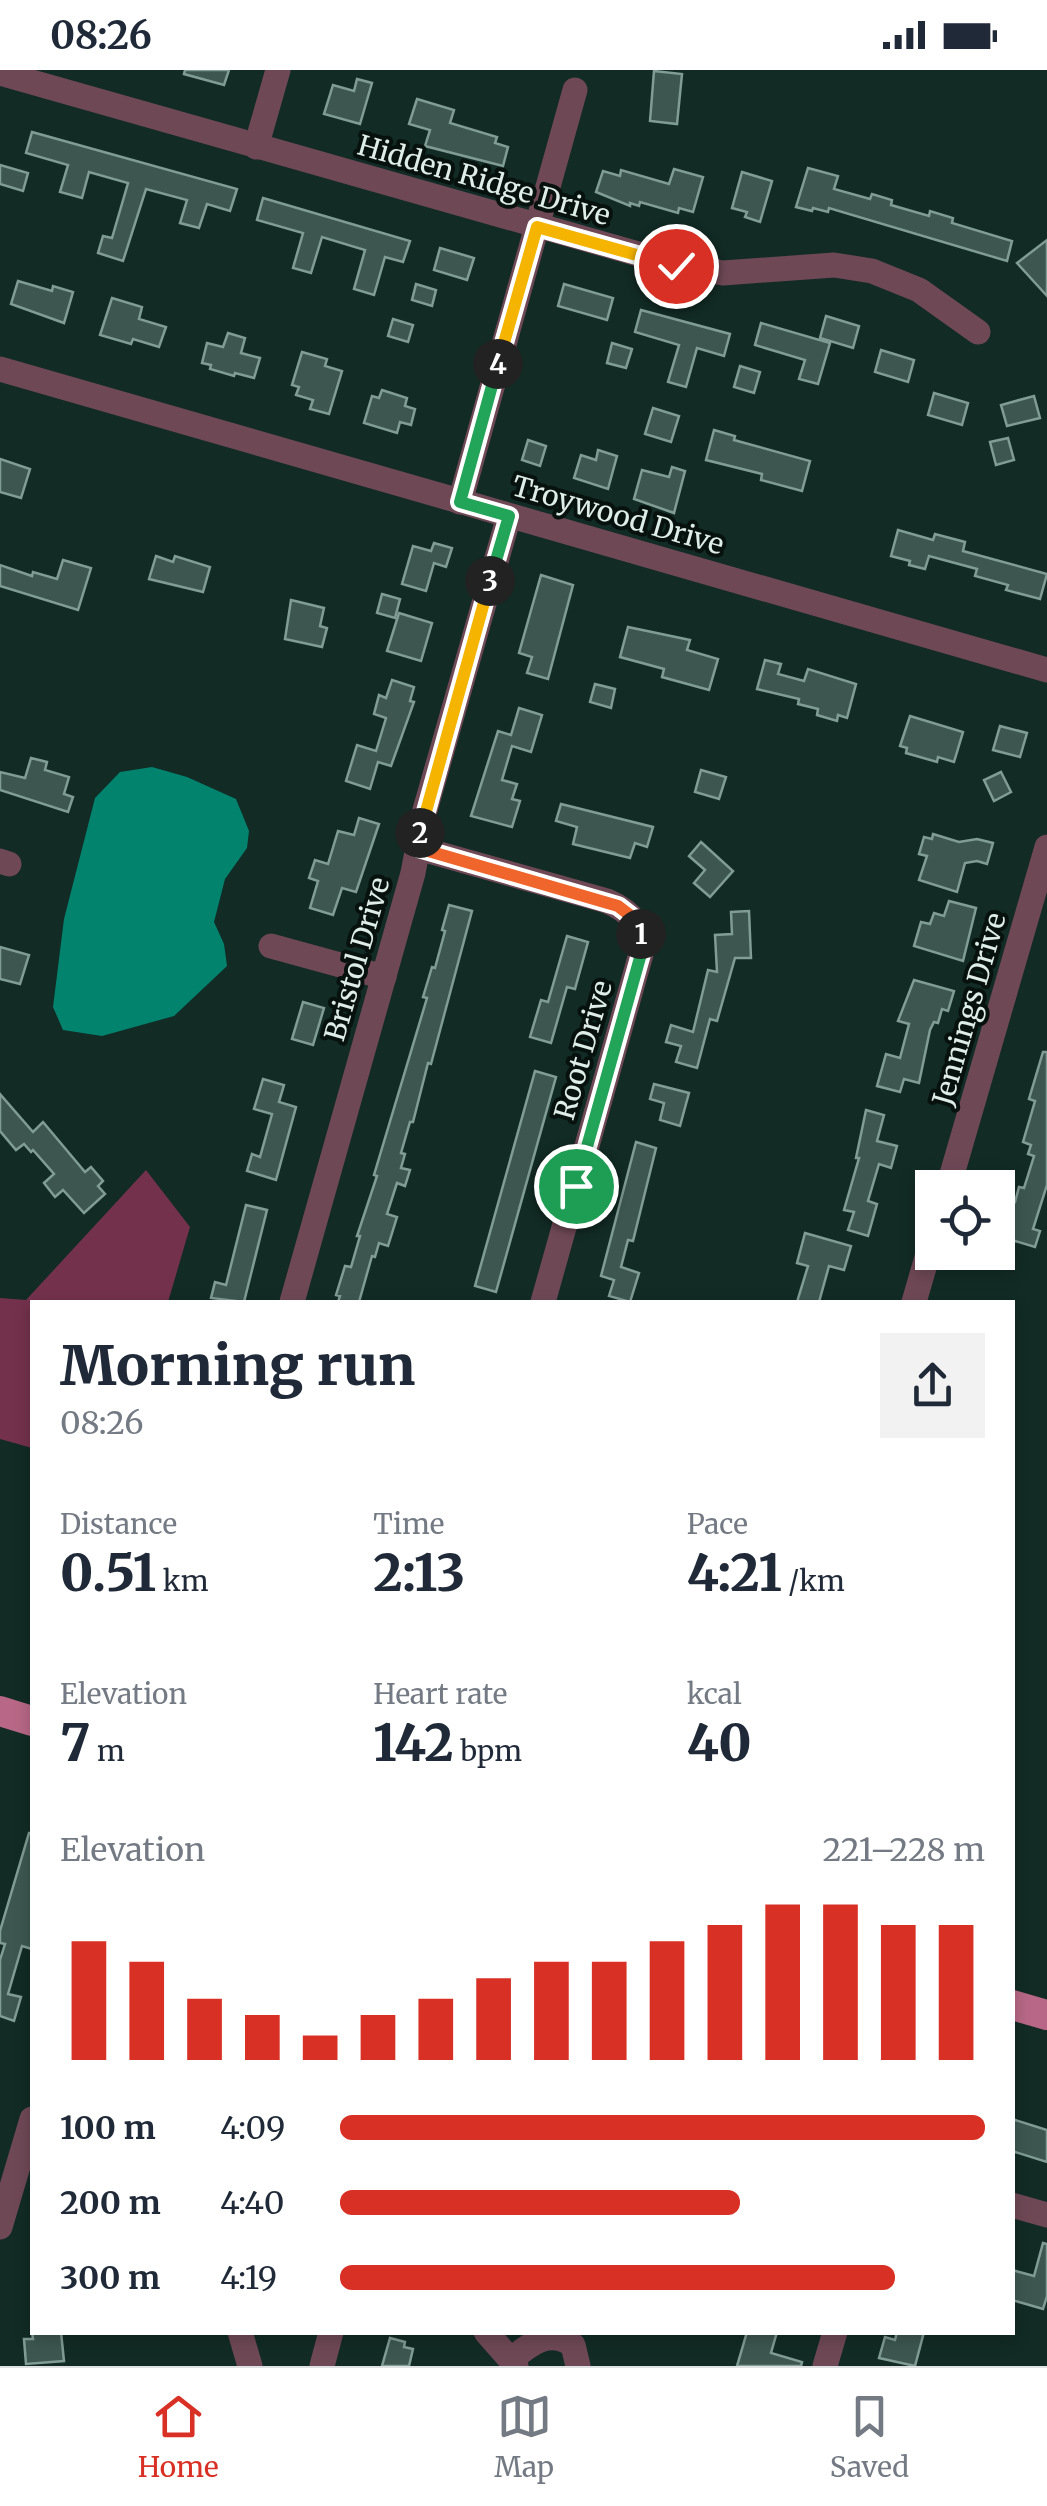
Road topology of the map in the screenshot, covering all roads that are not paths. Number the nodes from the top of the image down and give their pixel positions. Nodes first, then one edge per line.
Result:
1 (278, 70) edge
2 (0, 74) edge
3 (575, 90) dead end
4 (256, 147) junction
5 (537, 227) junction
6 (978, 332) dead end
7 (0, 368) edge
8 (460, 502) junction
9 (509, 516) junction
10 (1047, 670) edge
11 (1047, 847) edge
12 (418, 848) junction
13 (271, 946) dead end
14 (384, 977) junction
15 (953, 1170) edge
16 (923, 1270) edge
17 (293, 1300) edge
18 (544, 1300) edge
19 (915, 1300) edge
20 (0, 1711) edge
21 (30, 1719) edge
22 (1015, 2005) edge
23 (1047, 2015) edge
24 (30, 2126) edge
25 (1015, 2206) edge
26 (1047, 2215) edge
27 (0, 2227) edge
28 (241, 2335) edge
29 (330, 2335) edge
30 (489, 2335) edge
31 (834, 2335) edge
32 (514, 2363) edge
33 (250, 2366) edge
34 (322, 2366) edge
35 (578, 2366) edge
36 (825, 2366) edge

1 - 4 street
2 - 4 street, Hidden Ridge Drive
3 - 5 street
4 - 5 street, Hidden Ridge Drive
5 - 6 street, Hidden Ridge Drive
5 - 8 street
7 - 8 street, Troywood Drive
8 - 9 street, Troywood Drive
9 - 10 street, Troywood Drive
9 - 12 street, Bristol Drive
11 - 15 street, Jennings Drive
12 - 14 street, Bristol Drive
12 - 18 street, Root Drive
13 - 14 street
14 - 17 street, Bristol Drive
16 - 19 street
20 - 21 main road
22 - 23 main road
24 - 27 street
25 - 26 street
28 - 33 street
29 - 34 street
30 - 32 street
31 - 36 street
32 - 35 street

